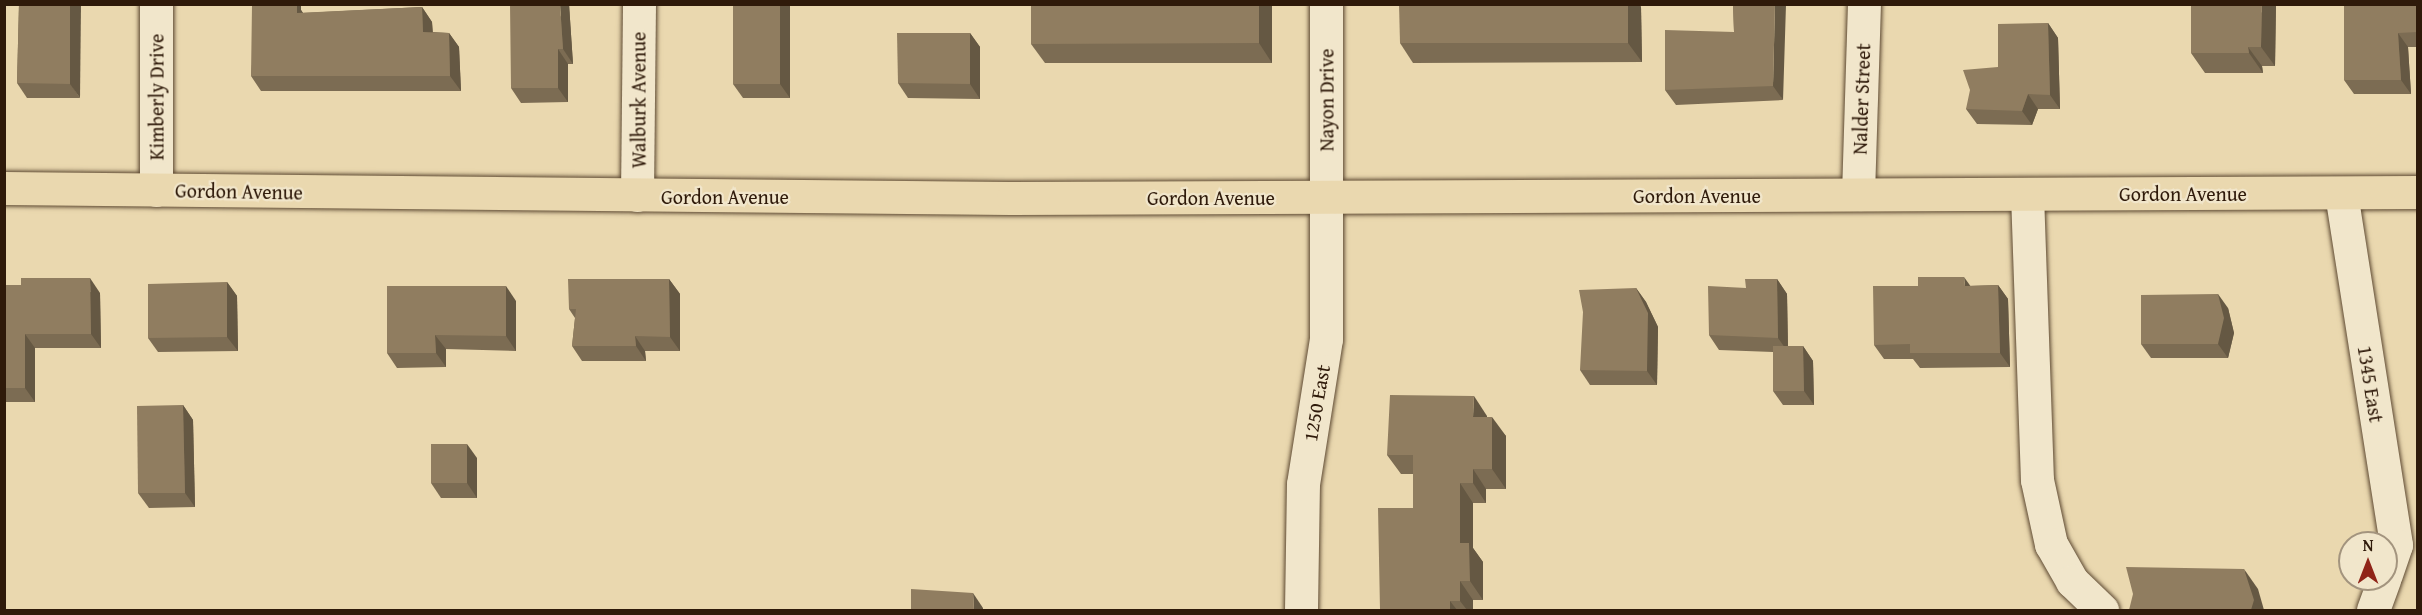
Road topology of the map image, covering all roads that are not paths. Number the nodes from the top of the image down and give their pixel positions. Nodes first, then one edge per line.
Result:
1 (156, 4) edge
2 (639, 4) edge
3 (1326, 4) edge
4 (1864, 4) edge
5 (4, 188) edge
6 (156, 190) junction
7 (2418, 192) edge
8 (2341, 193) junction
9 (1858, 194) junction
10 (2027, 194) junction
11 (637, 195) junction
12 (1326, 196) junction
13 (2394, 531) edge
14 (2380, 591) edge
15 (1301, 610) edge
16 (2102, 610) edge
17 (2373, 610) edge

1 - 6 street, Kimberly Drive
2 - 11 street, Walburk Avenue
3 - 12 street, Nayon Drive
4 - 9 street, Nalder Street
5 - 6 main road, Gordon Avenue
6 - 11 main road, Gordon Avenue
7 - 8 main road, Gordon Avenue
8 - 10 main road, Gordon Avenue
8 - 13 street, 1345 East
9 - 10 main road, Gordon Avenue
9 - 12 main road, Gordon Avenue
10 - 16 street
11 - 12 main road, Gordon Avenue
12 - 15 street, 1250 East
14 - 17 street

